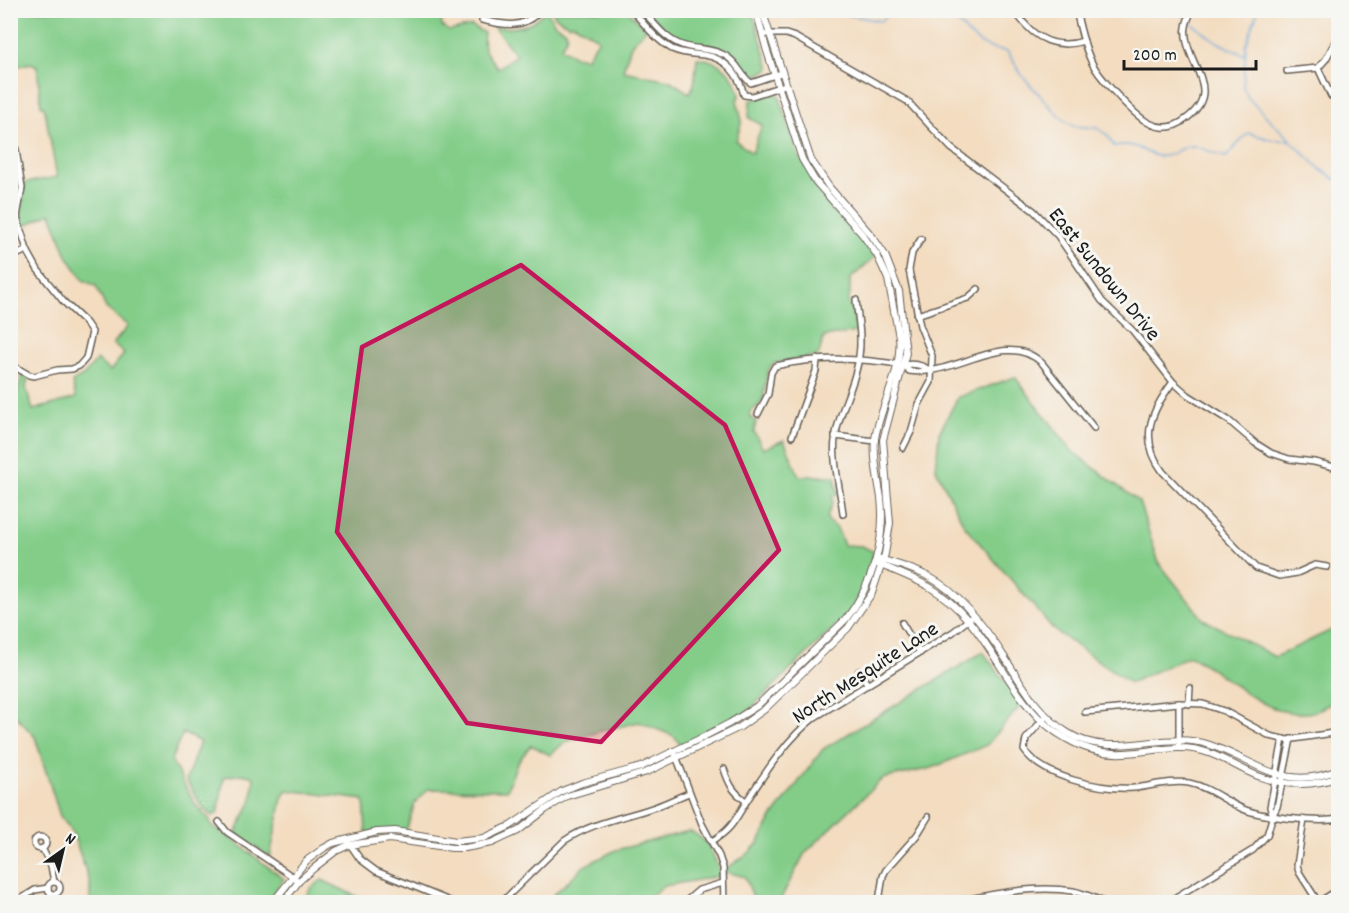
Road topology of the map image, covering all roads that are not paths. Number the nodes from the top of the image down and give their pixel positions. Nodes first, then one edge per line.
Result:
1 (540, 10) edge
2 (632, 10) edge
3 (642, 10) edge
4 (756, 10) edge
5 (762, 10) edge
6 (1076, 10) edge
7 (1192, 10) edge
8 (1020, 18) dead end
9 (482, 20) dead end
10 (765, 34) junction
11 (1338, 36) edge
12 (1084, 41) junction
13 (670, 44) junction
14 (1318, 68) junction
15 (1287, 70) dead end
16 (778, 75) junction
17 (748, 81) junction
18 (758, 81) junction
19 (742, 85) junction
20 (782, 86) junction
21 (762, 92) junction
22 (1331, 96) dead end
23 (10, 128) edge
24 (20, 181) junction
25 (10, 183) edge
26 (14, 219) edge
27 (921, 239) dead end
28 (27, 250) junction
29 (10, 258) edge
30 (978, 289) dead end
31 (856, 300) dead end
32 (917, 315) junction
33 (859, 358) junction
34 (817, 359) junction
35 (10, 364) edge
36 (901, 364) junction
37 (918, 365) junction
38 (931, 371) junction
39 (916, 372) junction
40 (1173, 381) junction
41 (758, 414) dead end
42 (1094, 428) dead end
43 (792, 436) dead end
44 (835, 436) junction
45 (875, 441) junction
46 (903, 448) dead end
47 (1338, 468) edge
48 (843, 514) dead end
49 (879, 562) junction
50 (1327, 567) dead end
51 (970, 618) junction
52 (902, 623) dead end
53 (920, 653) junction
54 (859, 671) dead end
55 (868, 685) junction
56 (1190, 688) dead end
57 (1179, 703) junction
58 (1189, 704) junction
59 (1085, 712) dead end
60 (1044, 719) junction
61 (1338, 730) edge
62 (1283, 739) junction
63 (1292, 740) junction
64 (1179, 744) junction
65 (676, 755) junction
66 (724, 769) dead end
67 (1338, 770) edge
68 (1338, 777) edge
69 (1279, 779) junction
70 (689, 793) junction
71 (746, 801) junction
72 (1273, 815) junction
73 (928, 817) dead end
74 (1338, 819) edge
75 (1304, 820) junction
76 (219, 822) dead end
77 (712, 841) junction
78 (349, 842) junction
79 (42, 848) dead end
80 (296, 879) junction
81 (54, 882) junction
82 (723, 883) junction
83 (48, 888) junction
84 (1338, 890) edge
85 (54, 898) edge
86 (876, 902) edge
87 (16, 903) edge
88 (273, 903) edge
89 (283, 903) edge
90 (452, 903) edge
91 (502, 903) edge
92 (685, 903) edge
93 (724, 903) edge
94 (904, 903) edge
95 (957, 903) edge
96 (1104, 903) edge
97 (1168, 903) edge
98 (1319, 903) edge

1 - 9 street
2 - 13 street
3 - 13 street
4 - 10 street
5 - 10 street
6 - 12 street
7 - 12 street
8 - 12 street
10 - 16 street
10 - 40 street, East Sundown Drive
11 - 14 street
13 - 17 street
13 - 19 street
14 - 15 street
14 - 22 street
16 - 18 street
16 - 20 street
17 - 18 street
17 - 19 street
18 - 21 street
19 - 21 street
20 - 21 street
20 - 36 street
23 - 24 street
24 - 25 street
24 - 26 street
26 - 28 street
27 - 32 street
28 - 29 street
28 - 35 street
30 - 32 street
31 - 33 street
32 - 38 street
33 - 34 street
33 - 36 street
33 - 44 street
34 - 41 street
34 - 43 street
36 - 37 street
36 - 39 street
36 - 45 street
36 - 49 street
37 - 38 street
37 - 39 street
38 - 39 street
38 - 42 street
38 - 46 street
40 - 47 street, East Sundown Drive
40 - 50 street
44 - 45 street
44 - 48 street
45 - 49 street
49 - 51 street
49 - 65 street
51 - 53 street, North Mesquite Lane
51 - 60 street
52 - 53 street
53 - 55 street, North Mesquite Lane
54 - 55 street
55 - 71 street, North Mesquite Lane
56 - 58 street
57 - 58 street
57 - 59 street
57 - 64 street
58 - 62 street
60 - 64 street
60 - 72 street
61 - 63 street
62 - 63 street
62 - 69 street
63 - 69 street
64 - 69 street
65 - 70 street
65 - 78 street
66 - 71 street
67 - 69 street
68 - 69 street
69 - 72 street
70 - 77 street
70 - 91 street
71 - 77 street, North Mesquite Lane
72 - 75 street
72 - 97 street
73 - 86 street
74 - 75 street
75 - 98 street
76 - 80 street
77 - 82 street
78 - 80 street
78 - 80 street
78 - 90 street
79 - 81 street
80 - 88 street
80 - 89 street
81 - 83 street
81 - 85 street
82 - 92 street
82 - 93 street
83 - 85 street
83 - 87 street
84 - 98 street
86 - 94 street
95 - 96 street

